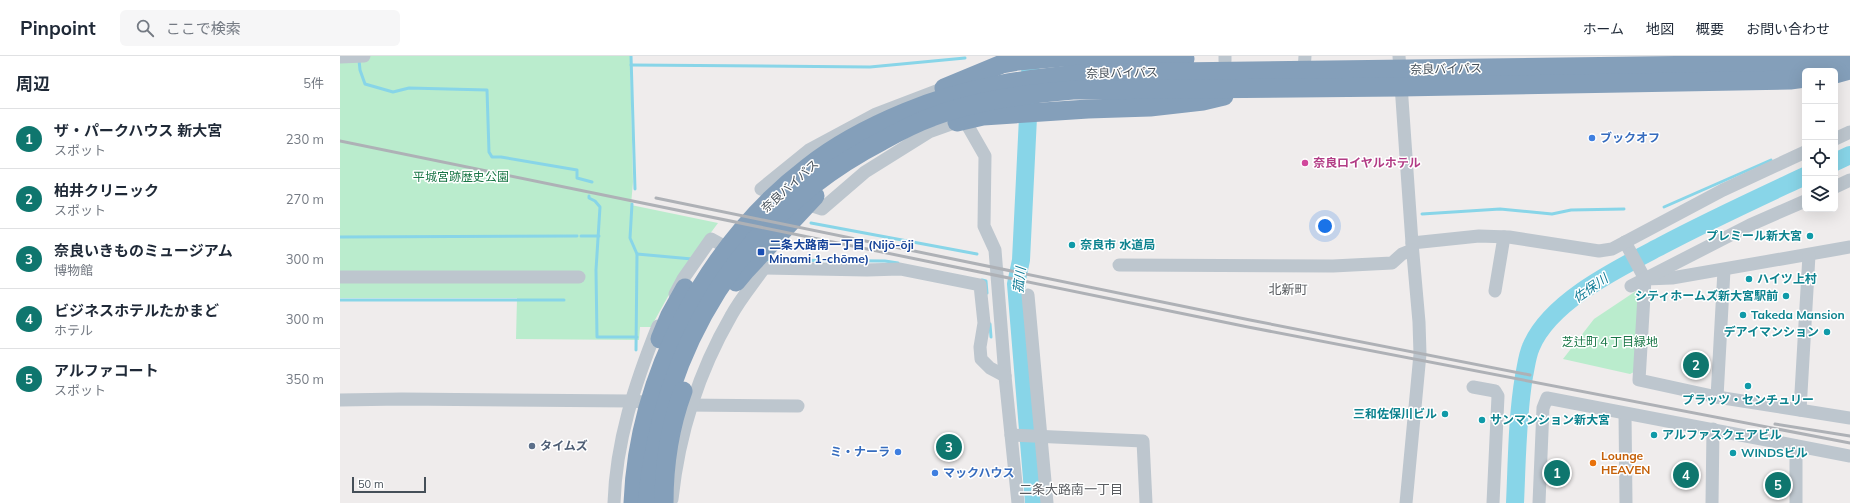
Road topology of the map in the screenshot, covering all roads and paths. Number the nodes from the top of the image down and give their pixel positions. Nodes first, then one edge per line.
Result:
1 (361, 56) edge
2 (1846, 56) edge
3 (340, 57) edge
4 (1225, 59) edge
5 (1015, 60) edge
6 (1632, 61) edge
7 (1305, 63) edge
8 (1850, 70) edge
9 (1400, 71) edge
10 (1838, 73) edge
11 (1802, 78) edge
12 (1041, 85) junction
13 (944, 88) junction
14 (1261, 88) junction
15 (961, 122) junction
16 (1850, 132) edge
17 (873, 136) junction
18 (1838, 137) edge
19 (1802, 153) edge
20 (1850, 180) edge
21 (1838, 186) edge
22 (1802, 201) edge
23 (1504, 237) junction
24 (1625, 243) junction
25 (1412, 246) junction
26 (1850, 247) edge
27 (1809, 255) junction
28 (1119, 265) dead end
29 (764, 268) junction
30 (1724, 270) junction
31 (340, 277) edge
32 (579, 277) dead end
33 (1644, 277) junction
34 (1631, 286) dead end
35 (1495, 291) dead end
36 (1028, 295) dead end
37 (1005, 376) junction
38 (1473, 387) dead end
39 (1717, 397) junction
40 (340, 400) edge
41 (691, 405) junction
42 (798, 406) dead end
43 (631, 410) junction
44 (1800, 410) junction
45 (1625, 414) junction
46 (1850, 418) edge
47 (1713, 429) junction
48 (1011, 435) junction
49 (1042, 436) junction
50 (1796, 446) junction
51 (1850, 456) edge
52 (614, 503) edge
53 (621, 503) edge
54 (633, 503) edge
55 (648, 503) edge
56 (664, 503) edge
57 (672, 503) edge
58 (1018, 503) edge
59 (1047, 503) edge
60 (1146, 503) edge
61 (1406, 503) edge
62 (1493, 503) edge
63 (1539, 503) edge
64 (1626, 503) edge
65 (1712, 503) edge
66 (1796, 503) edge

1 - 3 street
2 - 6 highway, 奈良バイパス
4 - 5 highway
4 - 7 highway
5 - 13 highway
6 - 9 highway, 奈良バイパス
7 - 9 highway, 奈良バイパス
7 - 12 highway, 奈良バイパス
8 - 10 highway
9 - 11 highway, 奈良バイパス
9 - 14 highway, 奈良バイパス
9 - 25 street
12 - 14 highway, 奈良バイパス
12 - 17 highway, 奈良バイパス
13 - 15 street
13 - 15 street
14 - 15 highway
15 - 37 street
16 - 18 street
17 - 43 highway
17 - 54 highway, 奈良バイパス
17 - 55 highway, 奈良バイパス
17 - 56 highway
19 - 24 street
20 - 21 street
22 - 33 street
23 - 24 street
23 - 25 street
23 - 35 street
24 - 33 street
25 - 28 street
25 - 61 street
26 - 27 street
27 - 30 street
27 - 44 street
29 - 37 street
29 - 41 street
29 - 43 street
30 - 33 street
30 - 39 street
31 - 32 street
33 - 34 street
33 - 39 street
36 - 49 street
37 - 48 street
38 - 62 street
39 - 44 street
40 - 43 street
41 - 42 street
41 - 43 street
41 - 57 street
43 - 52 street
43 - 53 highway
44 - 46 street
45 - 47 street
45 - 63 street
45 - 64 street
47 - 50 street
47 - 65 street
48 - 49 street
48 - 58 street
49 - 59 street
49 - 60 street
50 - 51 street
50 - 66 street

